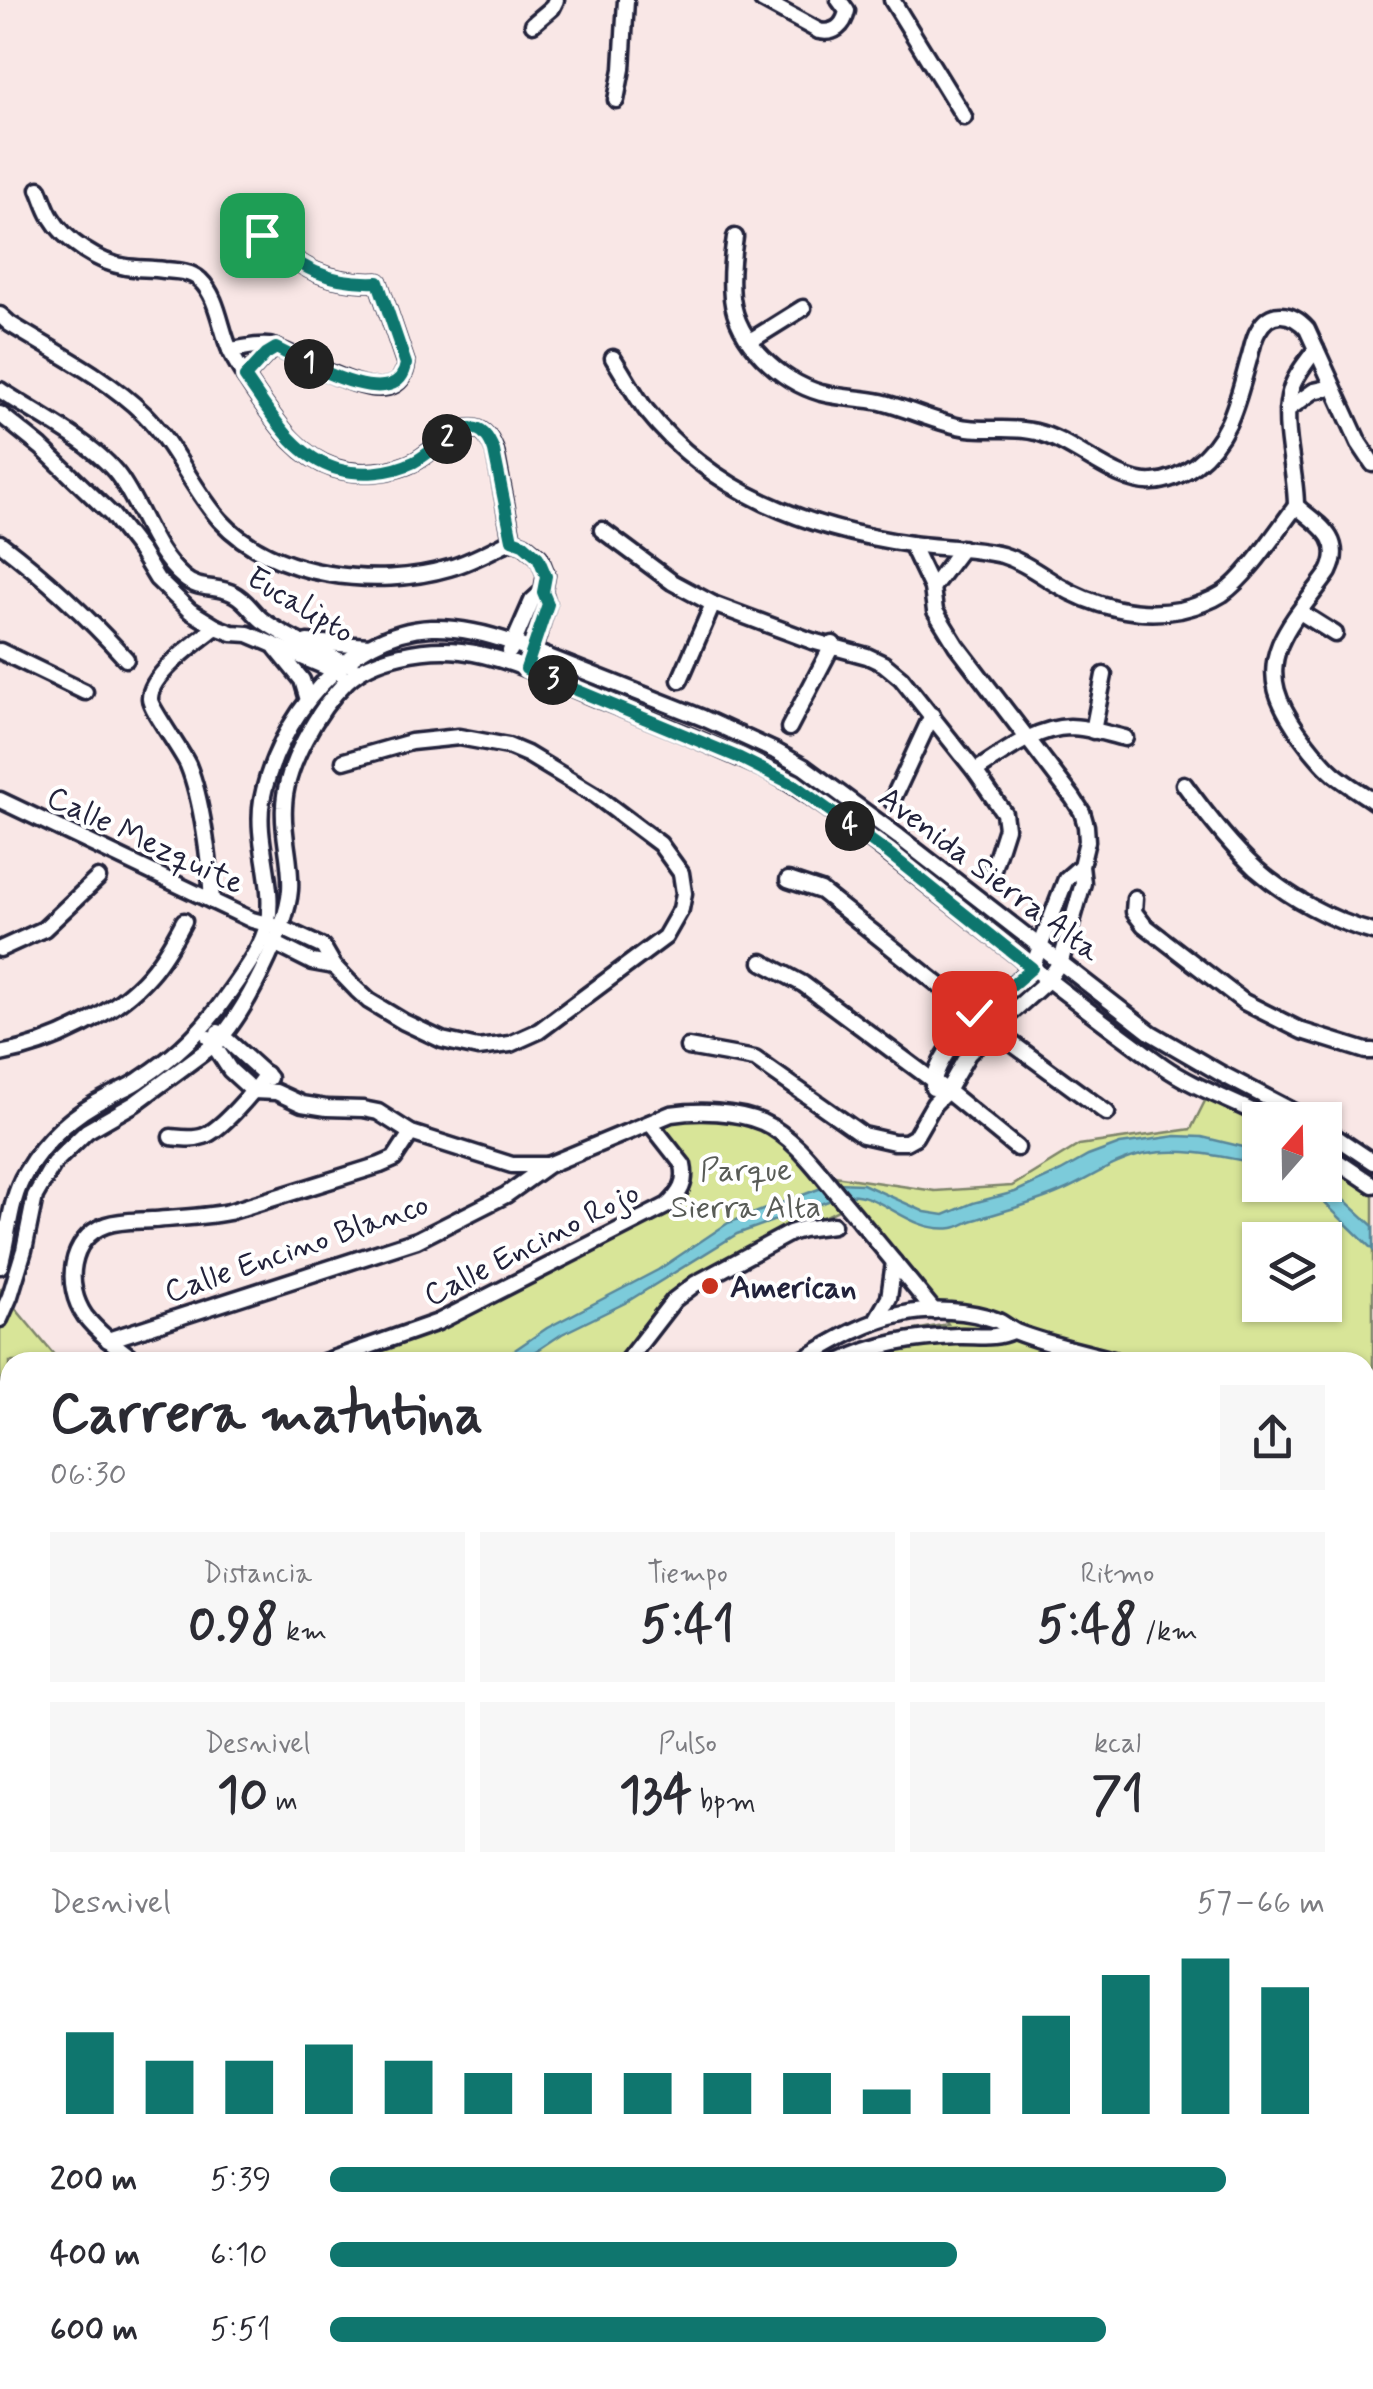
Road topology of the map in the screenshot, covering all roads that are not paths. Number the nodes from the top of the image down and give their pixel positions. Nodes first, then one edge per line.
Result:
1 (556, 0) edge
2 (626, 0) edge
3 (762, 0) edge
4 (840, 0) edge
5 (892, 0) edge
6 (533, 24) dead end
7 (616, 100) dead end
8 (964, 117) dead end
9 (39, 189) dead end
10 (262, 235) dead end
11 (734, 237) dead end
12 (803, 308) dead end
13 (0, 315) edge
14 (750, 341) junction
15 (276, 348) junction
16 (1316, 349) junction
17 (230, 350) junction
18 (614, 358) dead end
19 (245, 377) junction
20 (1332, 387) junction
21 (0, 390) edge
22 (1287, 410) junction
23 (0, 414) edge
24 (1373, 464) edge
25 (1296, 506) junction
26 (602, 530) dead end
27 (512, 540) junction
28 (0, 543) edge
29 (911, 544) junction
30 (962, 548) junction
31 (932, 588) junction
32 (206, 589) junction
33 (543, 592) junction
34 (713, 604) junction
35 (190, 610) junction
36 (1300, 612) junction
37 (258, 617) junction
38 (216, 627) junction
39 (248, 634) junction
40 (1336, 634) dead end
41 (296, 641) junction
42 (513, 643) junction
43 (272, 644) junction
44 (832, 644) junction
45 (371, 646) junction
46 (0, 651) edge
47 (532, 651) junction
48 (126, 658) dead end
49 (506, 663) junction
50 (526, 669) junction
51 (348, 670) junction
52 (1104, 675) dead end
53 (680, 680) dead end
54 (86, 692) dead end
55 (308, 700) junction
56 (932, 715) junction
57 (789, 728) dead end
58 (1092, 730) junction
59 (1028, 737) junction
60 (1125, 738) dead end
61 (344, 761) dead end
62 (804, 768) junction
63 (976, 771) junction
64 (1184, 784) dead end
65 (794, 785) junction
66 (0, 800) edge
67 (892, 800) dead end
68 (1373, 801) edge
69 (1080, 866) junction
70 (991, 875) dead end
71 (98, 878) dead end
72 (788, 880) dead end
73 (1135, 898) dead end
74 (212, 900) junction
75 (1057, 904) junction
76 (1075, 910) junction
77 (184, 921) dead end
78 (268, 930) junction
79 (1373, 932) edge
80 (1042, 947) junction
81 (0, 949) edge
82 (1061, 961) junction
83 (762, 962) dead end
84 (1032, 968) junction
85 (1048, 980) junction
86 (976, 1015) junction
87 (204, 1026) junction
88 (992, 1030) junction
89 (219, 1040) junction
90 (688, 1047) dead end
91 (0, 1054) edge
92 (1370, 1056) edge
93 (266, 1074) junction
94 (932, 1080) junction
95 (947, 1091) junction
96 (254, 1092) junction
97 (276, 1092) junction
98 (1257, 1093) junction
99 (1253, 1102) edge
100 (1275, 1102) edge
101 (934, 1104) junction
102 (1242, 1106) edge
103 (1107, 1114) dead end
104 (650, 1123) junction
105 (411, 1133) junction
106 (172, 1137) dead end
107 (1342, 1141) edge
108 (1017, 1148) dead end
109 (1373, 1162) edge
110 (1342, 1164) edge
111 (512, 1165) junction
112 (548, 1165) junction
113 (1373, 1185) edge
114 (506, 1195) junction
115 (4, 1226) edge
116 (833, 1226) dead end
117 (27, 1231) junction
118 (3, 1244) edge
119 (24, 1250) junction
120 (894, 1262) junction
121 (0, 1266) edge
122 (934, 1311) junction
123 (0, 1320) edge
124 (875, 1322) junction
125 (1012, 1330) junction
126 (108, 1340) junction
127 (124, 1352) edge
128 (352, 1352) edge
129 (634, 1352) edge
130 (818, 1352) edge
131 (863, 1352) edge
132 (1086, 1352) edge
133 (0, 2219) edge
134 (0, 2235) edge

1 - 6 street
2 - 7 street
3 - 4 street
5 - 8 street
9 - 17 street
10 - 15 street
11 - 14 street
12 - 14 street
13 - 27 street
14 - 16 street
15 - 17 street
15 - 19 street
16 - 20 street
16 - 22 street
17 - 19 street
18 - 29 street
19 - 27 street
20 - 22 street
20 - 24 street
21 - 32 street, Eucalipto
22 - 25 street
23 - 35 street, Eucalipto
25 - 30 street
25 - 36 street
26 - 34 street
27 - 33 street
28 - 48 street
29 - 30 street
29 - 31 street
30 - 31 street
31 - 59 street
32 - 35 street
32 - 37 street, Eucalipto
33 - 42 street
33 - 47 street
34 - 44 street
34 - 53 street
35 - 38 street, Eucalipto
36 - 40 street
36 - 68 street
37 - 39 street
37 - 41 street, Eucalipto
38 - 39 street, Eucalipto
38 - 74 street
39 - 43 street, Eucalipto
41 - 45 street
41 - 51 street, Eucalipto
42 - 45 street, Avenida Sierra Alta
42 - 47 street, Avenida Sierra Alta
42 - 49 street
43 - 51 street, Eucalipto
43 - 55 street
44 - 56 street
44 - 57 street
45 - 51 street, Avenida Sierra Alta
46 - 54 street
47 - 50 street
47 - 62 street, Avenida Sierra Alta
49 - 50 street, Avenida Sierra Alta
49 - 51 street, Avenida Sierra Alta
50 - 65 street, Avenida Sierra Alta
51 - 55 street
51 - 78 street
52 - 58 street
55 - 78 street
56 - 63 street
56 - 67 street
58 - 59 street
58 - 60 street
59 - 63 street
59 - 69 street
61 - 78 street, Calle Mezquite
62 - 65 street
62 - 80 street, Avenida Sierra Alta
63 - 70 street
64 - 79 street
65 - 84 street, Avenida Sierra Alta
66 - 74 street, Calle Mezquite
69 - 75 street
69 - 76 street
71 - 81 street
72 - 86 street
73 - 92 street
74 - 78 street, Calle Mezquite
75 - 76 street
75 - 80 street
76 - 82 street
77 - 91 street
78 - 87 street
78 - 89 street
80 - 82 street, Avenida Sierra Alta
80 - 84 street
82 - 85 street
82 - 98 street, Avenida Sierra Alta
83 - 94 street
84 - 85 street, Avenida Sierra Alta
84 - 86 street
85 - 88 street
85 - 102 street, Avenida Sierra Alta
86 - 88 street
86 - 88 street
86 - 94 street
87 - 89 street
87 - 115 street
88 - 95 street
88 - 103 street
89 - 93 street
89 - 96 street
89 - 117 street
90 - 101 street
93 - 96 street
93 - 97 street
94 - 95 street
94 - 101 street
95 - 101 street
95 - 108 street
96 - 97 street, Calle Encino Rojo
96 - 106 street
97 - 105 street, Calle Encino Rojo
98 - 99 street
98 - 100 street, Avenida Sierra Alta
104 - 112 street
104 - 120 street
104 - 128 street, Calle Encino Rojo
105 - 111 street, Calle Encino Rojo
105 - 126 street
107 - 109 street
110 - 113 street
111 - 112 street, Calle Encino Rojo
111 - 114 street
112 - 114 street, Calle Encino Blanco
114 - 126 street, Calle Encino Blanco
115 - 117 street
115 - 118 street
116 - 129 street
117 - 119 street
118 - 119 street
118 - 121 street
119 - 123 street
120 - 122 street
120 - 124 street
122 - 124 street
122 - 125 street
124 - 130 street
125 - 131 street
125 - 132 street
126 - 127 street
133 - 134 street

